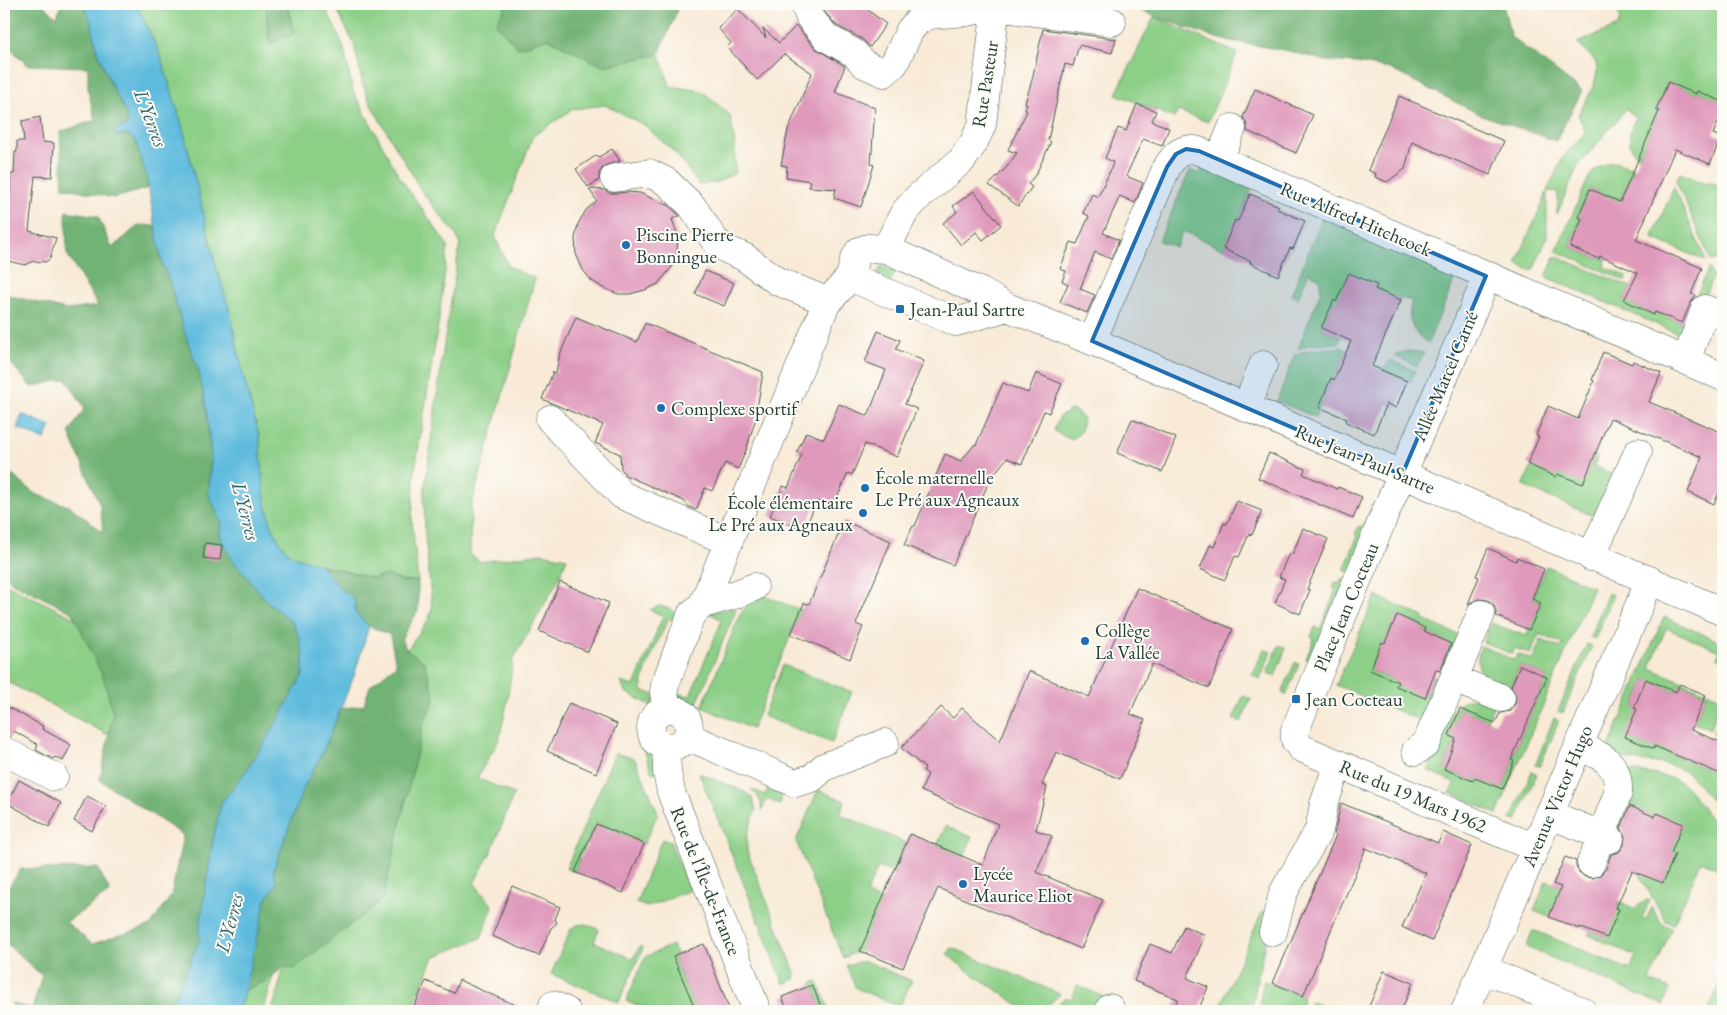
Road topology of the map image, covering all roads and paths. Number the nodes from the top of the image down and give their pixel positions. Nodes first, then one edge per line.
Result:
1 (804, 4) edge
2 (996, 6) edge
3 (1112, 22) dead end
4 (1232, 128) dead end
5 (1219, 160) junction
6 (614, 178) dead end
7 (886, 249) junction
8 (1486, 276) junction
9 (850, 277) junction
10 (826, 304) junction
11 (1007, 308) junction
12 (1723, 316) edge
13 (1092, 341) junction
14 (1686, 361) junction
15 (1263, 366) dead end
16 (1723, 377) edge
17 (1246, 408) junction
18 (550, 420) dead end
19 (1638, 452) dead end
20 (1402, 475) junction
21 (730, 542) junction
22 (1592, 557) junction
23 (1650, 580) junction
24 (754, 587) dead end
25 (697, 610) junction
26 (1723, 612) edge
27 (1481, 614) dead end
28 (1454, 679) junction
29 (1501, 698) dead end
30 (1295, 740) joint
31 (677, 742) junction
32 (885, 743) dead end
33 (1578, 746) junction
34 (4, 751) edge
35 (1416, 751) dead end
36 (1338, 764) junction
37 (54, 777) dead end
38 (1549, 814) junction
39 (1606, 837) junction
40 (1534, 848) junction
41 (1590, 863) dead end
42 (1273, 932) dead end
43 (1482, 970) junction
44 (757, 1011) edge
45 (1465, 1011) edge
46 (1582, 1011) edge

1 - 2 street
2 - 3 street
2 - 7 street, Rue Pasteur
4 - 5 street
5 - 8 street, Rue Alfred Hitchcock
5 - 13 street, Rue Alfred Hitchcock
6 - 10 street
7 - 9 street, Rue Jean-Paul Sartre
7 - 11 street, Rue Jean-Paul Sartre
8 - 14 street, Rue Alfred Hitchcock
8 - 20 street, Allée Marcel Carné
9 - 10 street, Rue Jean-Paul Sartre
9 - 11 street
10 - 21 street, Rue Jean-Paul Sartre
11 - 13 street, Rue Jean-Paul Sartre
12 - 14 street
13 - 17 street, Rue Jean-Paul Sartre
14 - 16 street, Rue Alfred Hitchcock
15 - 17 street
17 - 20 street, Rue Jean-Paul Sartre
18 - 21 street
19 - 22 street
20 - 22 street, Rue Jean-Paul Sartre
20 - 30 street, Place Jean Cocteau
21 - 25 street, Rue Jean-Paul Sartre
22 - 23 street, Rue Jean-Paul Sartre
23 - 26 street, Rue Jean-Paul Sartre
23 - 33 street, Avenue Victor Hugo
24 - 25 street
25 - 31 street, Rue Jean-Paul Sartre
27 - 28 street
28 - 29 street
28 - 35 street
30 - 36 street, Rue du 19 Mars 1962
31 - 32 street
31 - 44 street, Rue de l'Île-de-France
33 - 38 street, Avenue Victor Hugo
33 - 39 street
34 - 37 street
36 - 40 street, Rue du 19 Mars 1962
36 - 42 street
38 - 39 street
38 - 40 street, Avenue Victor Hugo
39 - 41 street
40 - 43 street, Avenue Victor Hugo
43 - 45 street, Avenue Victor Hugo
43 - 46 street

